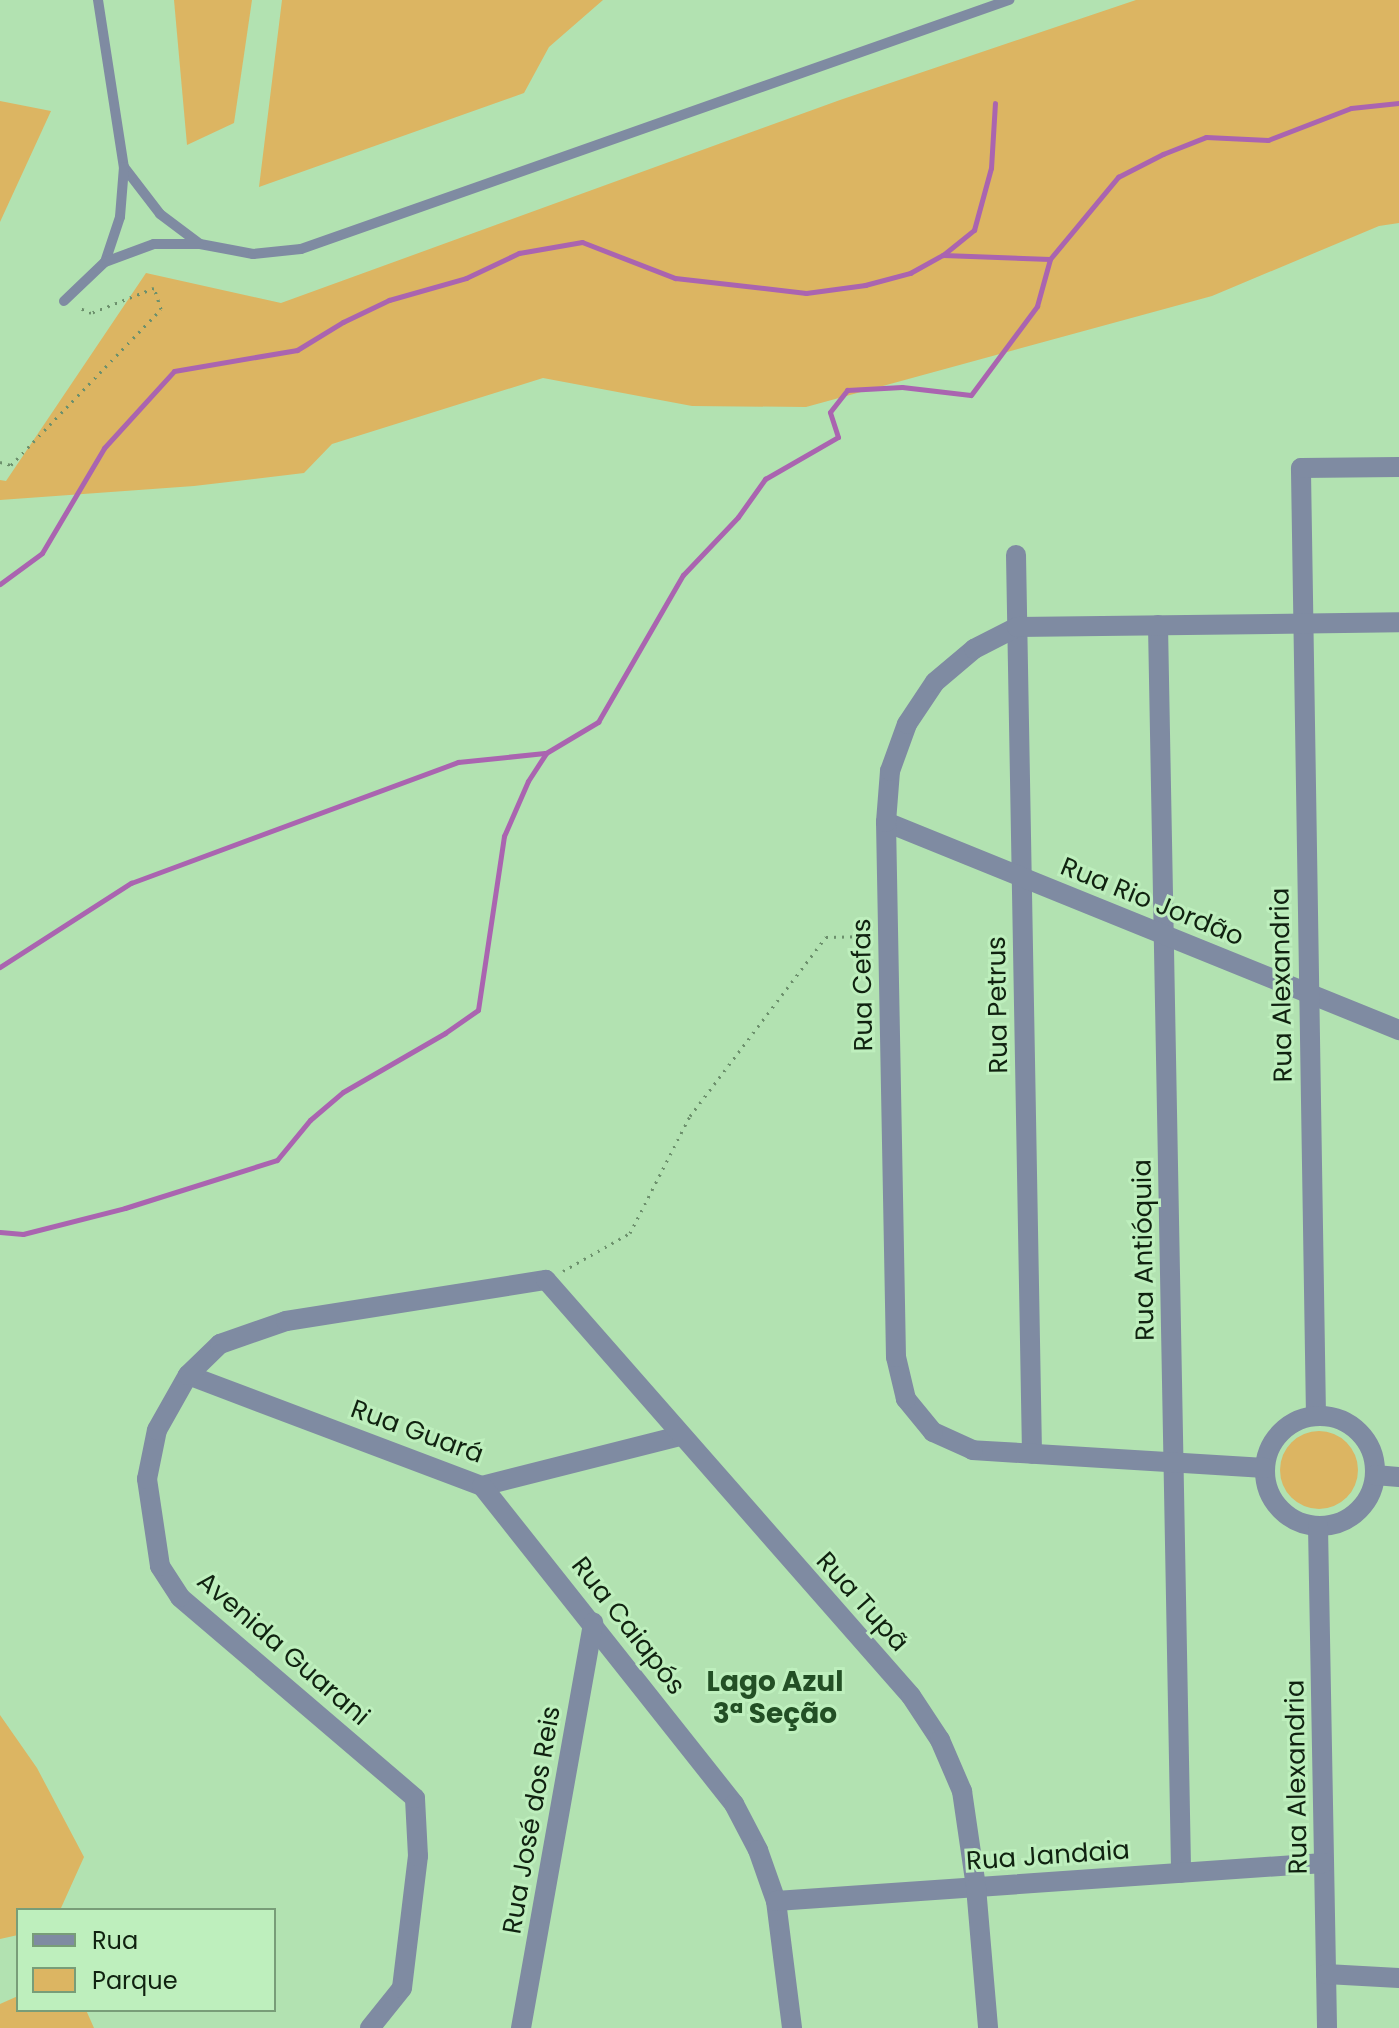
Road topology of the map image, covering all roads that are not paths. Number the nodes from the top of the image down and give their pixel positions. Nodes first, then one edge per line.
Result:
1 (98, 0) edge
2 (1009, 0) edge
3 (124, 167) junction
4 (200, 244) junction
5 (105, 262) junction
6 (64, 301) road end
7 (1399, 467) edge
8 (1016, 555) dead end
9 (1399, 622) edge
10 (1301, 623) junction
11 (1158, 625) junction
12 (1017, 627) junction
13 (886, 822) junction
14 (1022, 877) junction
15 (1165, 935) junction
16 (1308, 993) junction
17 (1399, 1030) edge
18 (546, 1280) joint
19 (188, 1375) junction
20 (1316, 1416) junction
21 (680, 1436) junction
22 (1032, 1454) junction
23 (1174, 1463) junction
24 (1265, 1468) junction
25 (1375, 1475) junction
26 (1399, 1477) edge
27 (482, 1486) junction
28 (1318, 1526) junction
29 (593, 1622) junction
30 (1324, 1863) junction
31 (1181, 1873) junction
32 (976, 1887) junction
33 (776, 1901) junction
34 (1326, 1974) junction
35 (1399, 1978) edge
36 (370, 2028) edge
37 (521, 2028) edge
38 (792, 2028) edge
39 (988, 2028) edge
40 (1327, 2028) edge

1 - 3 lane
2 - 4 lane
3 - 4 lane
3 - 5 lane
4 - 5 lane
5 - 6 lane
7 - 10 street, Rua Alexandria
8 - 12 street, Rua Petrus
9 - 10 street, Rua Cefas
10 - 11 street, Rua Cefas
10 - 16 street, Rua Alexandria
11 - 12 street, Rua Cefas
11 - 15 street, Rua Antióquia
12 - 13 street, Rua Cefas
12 - 14 street, Rua Petrus
13 - 14 street, Rua Rio Jordão
13 - 22 street, Rua Cefas
14 - 15 street, Rua Rio Jordão
14 - 22 street, Rua Petrus
15 - 16 street, Rua Rio Jordão
15 - 23 street, Rua Antióquia
16 - 17 street, Rua Rio Jordão
16 - 20 street, Rua Alexandria
18 - 19 street, Avenida Guarani
18 - 21 street, Rua Tupã
19 - 27 street, Rua Guará
19 - 36 street, Avenida Guarani
20 - 24 street
20 - 25 street
21 - 27 street, Rua Guará
21 - 32 street, Rua Tupã
22 - 23 street, Rua Cefas
23 - 24 street, Rua Cefas
23 - 31 street, Rua Antióquia
24 - 28 street
25 - 26 street
25 - 28 street
27 - 29 street, Rua Caiapós
28 - 30 street, Rua Alexandria
29 - 33 street, Rua Caiapós
29 - 37 street, Rua José dos Reis
30 - 31 street, Rua Jandaia
30 - 34 street, Rua Alexandria
31 - 32 street, Rua Jandaia
32 - 33 street, Rua Jandaia
32 - 39 street, Rua Tupã
33 - 38 street, Rua Caiapós
34 - 35 street
34 - 40 street, Rua Alexandria

